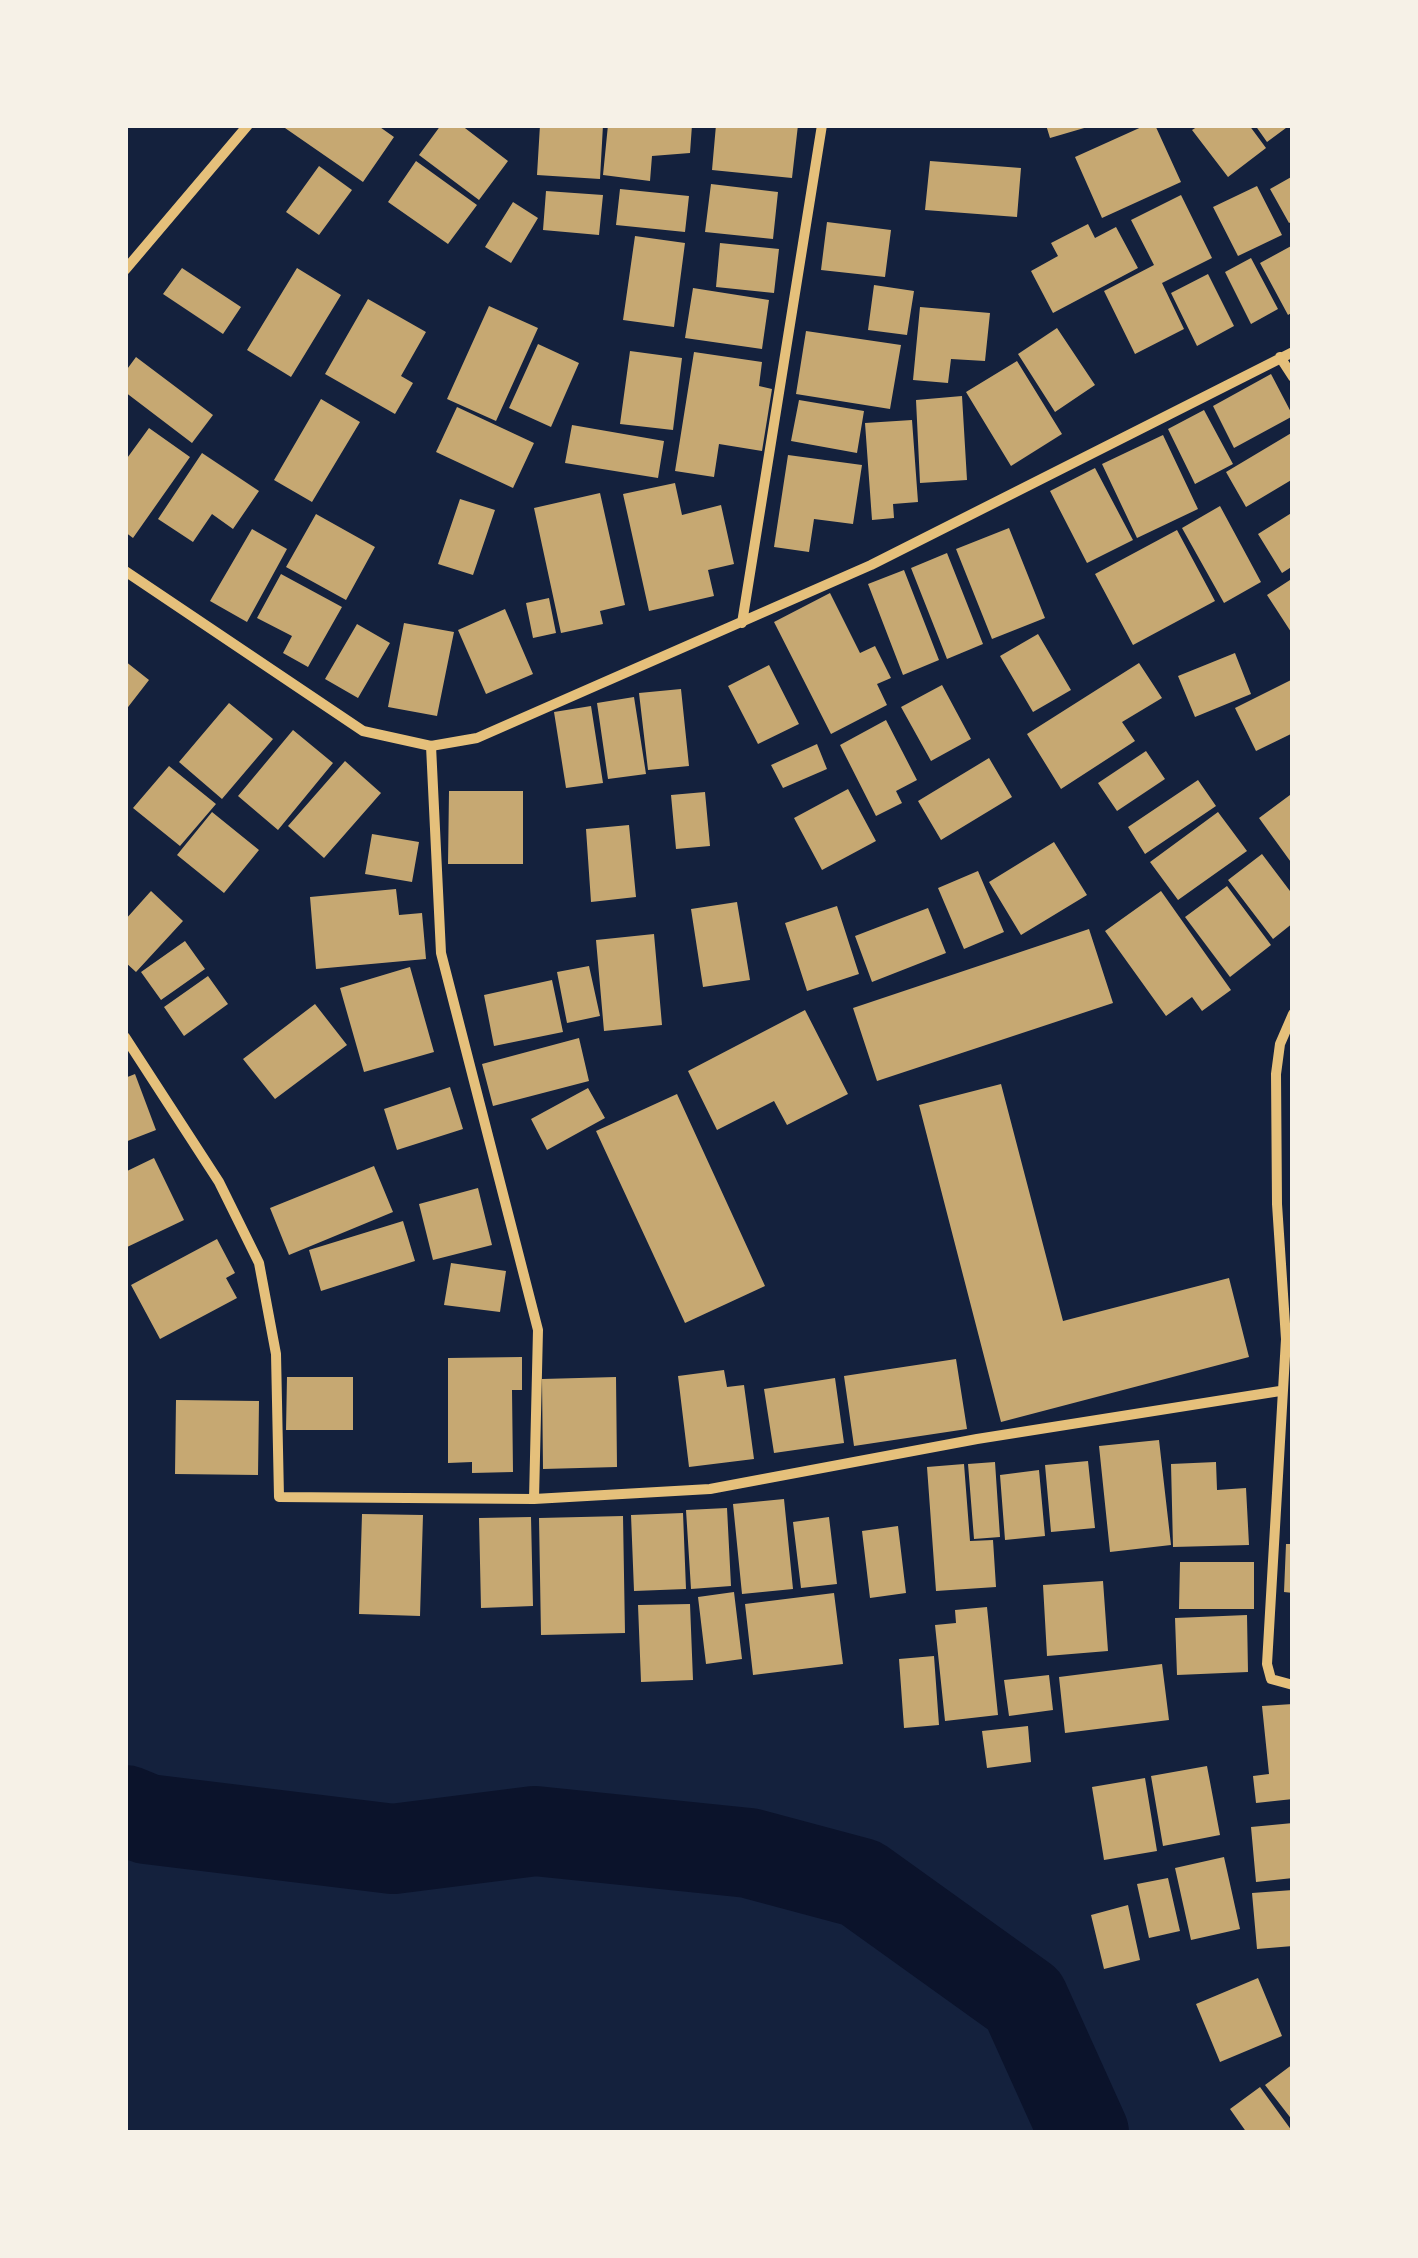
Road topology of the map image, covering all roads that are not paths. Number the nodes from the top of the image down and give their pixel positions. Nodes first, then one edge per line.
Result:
1 (248, 125) edge
2 (822, 125) edge
3 (125, 270) edge
4 (1293, 352) edge
5 (1280, 358) junction
6 (1293, 377) edge
7 (125, 571) edge
8 (742, 623) junction
9 (431, 746) junction
10 (1293, 1014) edge
11 (125, 1038) edge
12 (1280, 1044) junction
13 (1293, 1046) edge
14 (1290, 1340) edge
15 (1280, 1391) junction
16 (534, 1499) junction
17 (1293, 1685) edge

1 - 3 street
2 - 8 street
4 - 5 street
5 - 6 street
5 - 8 street
7 - 9 street
8 - 9 street
9 - 16 street
10 - 12 street
11 - 16 street
12 - 13 street
12 - 14 street
14 - 15 street
15 - 16 street
15 - 17 street

